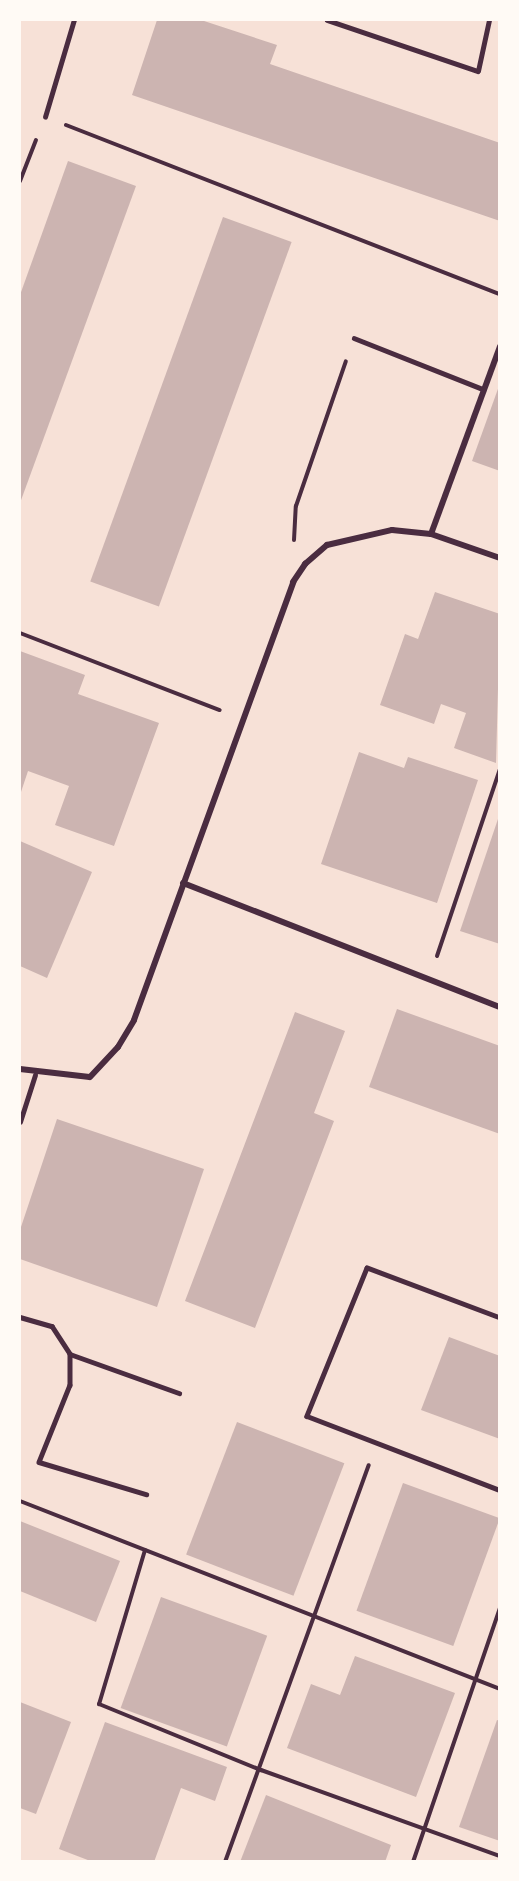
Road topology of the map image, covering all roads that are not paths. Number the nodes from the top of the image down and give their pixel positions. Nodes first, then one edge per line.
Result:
1 (74, 20) edge
2 (327, 20) edge
3 (489, 20) edge
4 (45, 117) road end
5 (354, 338) road end
6 (500, 346) edge
7 (483, 389) junction
8 (431, 534) junction
9 (500, 558) edge
10 (183, 883) junction
11 (500, 1006) edge
12 (20, 1069) edge
13 (35, 1075) junction
14 (20, 1122) edge
15 (20, 1317) edge
16 (500, 1318) edge
17 (70, 1354) junction
18 (180, 1393) dead end
19 (500, 1490) edge
20 (146, 1494) dead end

1 - 4 lane
2 - 3 lane
5 - 7 lane
6 - 7 street
7 - 8 street
8 - 9 street
8 - 10 street
10 - 11 street
10 - 13 street
12 - 13 street
13 - 14 lane
15 - 17 lane
16 - 19 lane
17 - 18 lane
17 - 20 lane

